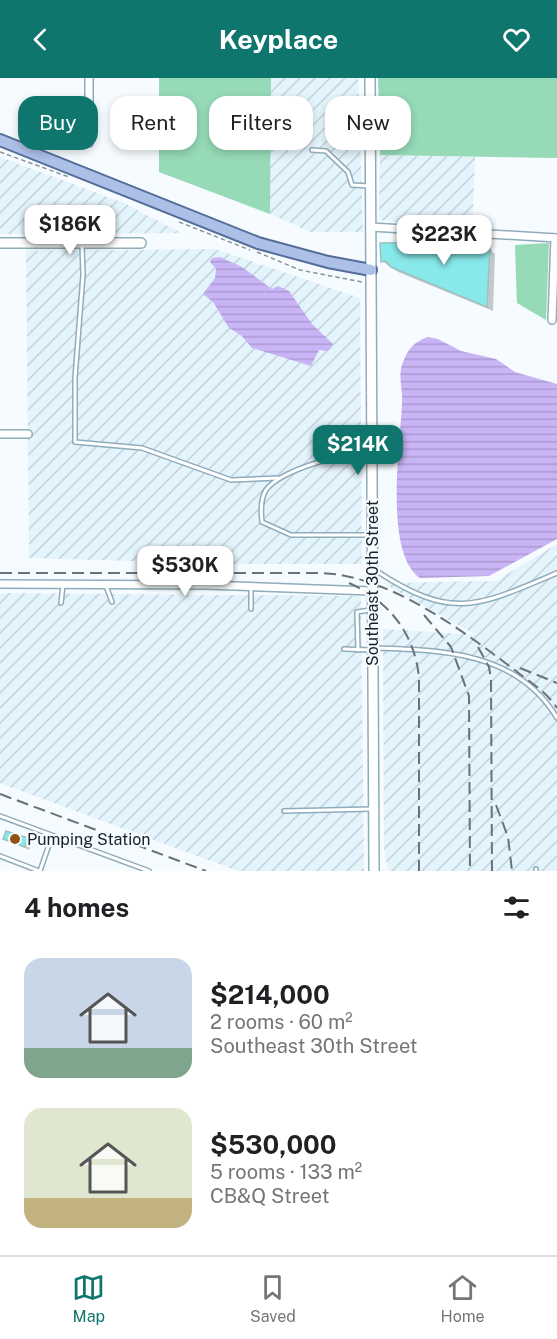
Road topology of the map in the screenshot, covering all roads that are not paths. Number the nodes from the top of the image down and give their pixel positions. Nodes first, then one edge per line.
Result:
1 (89, 78) edge
2 (370, 78) edge
3 (89, 96) edge
4 (0, 142) edge
5 (312, 150) dead end
6 (371, 186) junction
7 (371, 227) junction
8 (556, 238) edge
9 (0, 243) edge
10 (82, 243) junction
11 (141, 243) dead end
12 (371, 270) junction
13 (552, 320) dead end
14 (0, 434) edge
15 (28, 434) dead end
16 (372, 450) junction
17 (278, 478) junction
18 (371, 535) junction
19 (371, 568) junction
20 (557, 573) edge
21 (0, 584) edge
22 (63, 585) junction
23 (106, 585) junction
24 (251, 586) junction
25 (371, 591) junction
26 (112, 602) dead end
27 (61, 603) dead end
28 (251, 609) dead end
29 (371, 610) junction
30 (344, 649) dead end
31 (372, 649) junction
32 (358, 650) junction
33 (557, 718) edge
34 (372, 808) junction
35 (284, 811) dead end
36 (0, 816) edge
37 (52, 835) junction
38 (0, 856) edge
39 (37, 871) edge
40 (149, 871) edge
41 (374, 871) edge

1 - 3 street
2 - 6 main road, Southeast 30th Street
4 - 12 main road
5 - 6 lane
6 - 7 main road, Southeast 30th Street
7 - 8 street
7 - 12 main road, Southeast 30th Street
8 - 13 street
9 - 10 main road
10 - 11 main road
10 - 17 lane
12 - 16 main road, Southeast 30th Street
14 - 15 street
16 - 17 lane
16 - 18 main road, Southeast 30th Street
17 - 18 lane
18 - 19 main road, Southeast 30th Street
19 - 20 lane
19 - 25 main road, Southeast 30th Street
21 - 22 street
22 - 23 street
22 - 27 lane
23 - 24 street
23 - 26 lane
24 - 25 street
24 - 28 lane
25 - 29 main road, Southeast 30th Street
29 - 31 main road, Southeast 30th Street
29 - 32 lane
30 - 32 lane
31 - 32 lane
31 - 33 lane
31 - 34 main road, Southeast 30th Street
34 - 35 lane
34 - 41 main road, Southeast 30th Street
36 - 37 lane
37 - 39 lane
37 - 40 lane
38 - 39 lane

